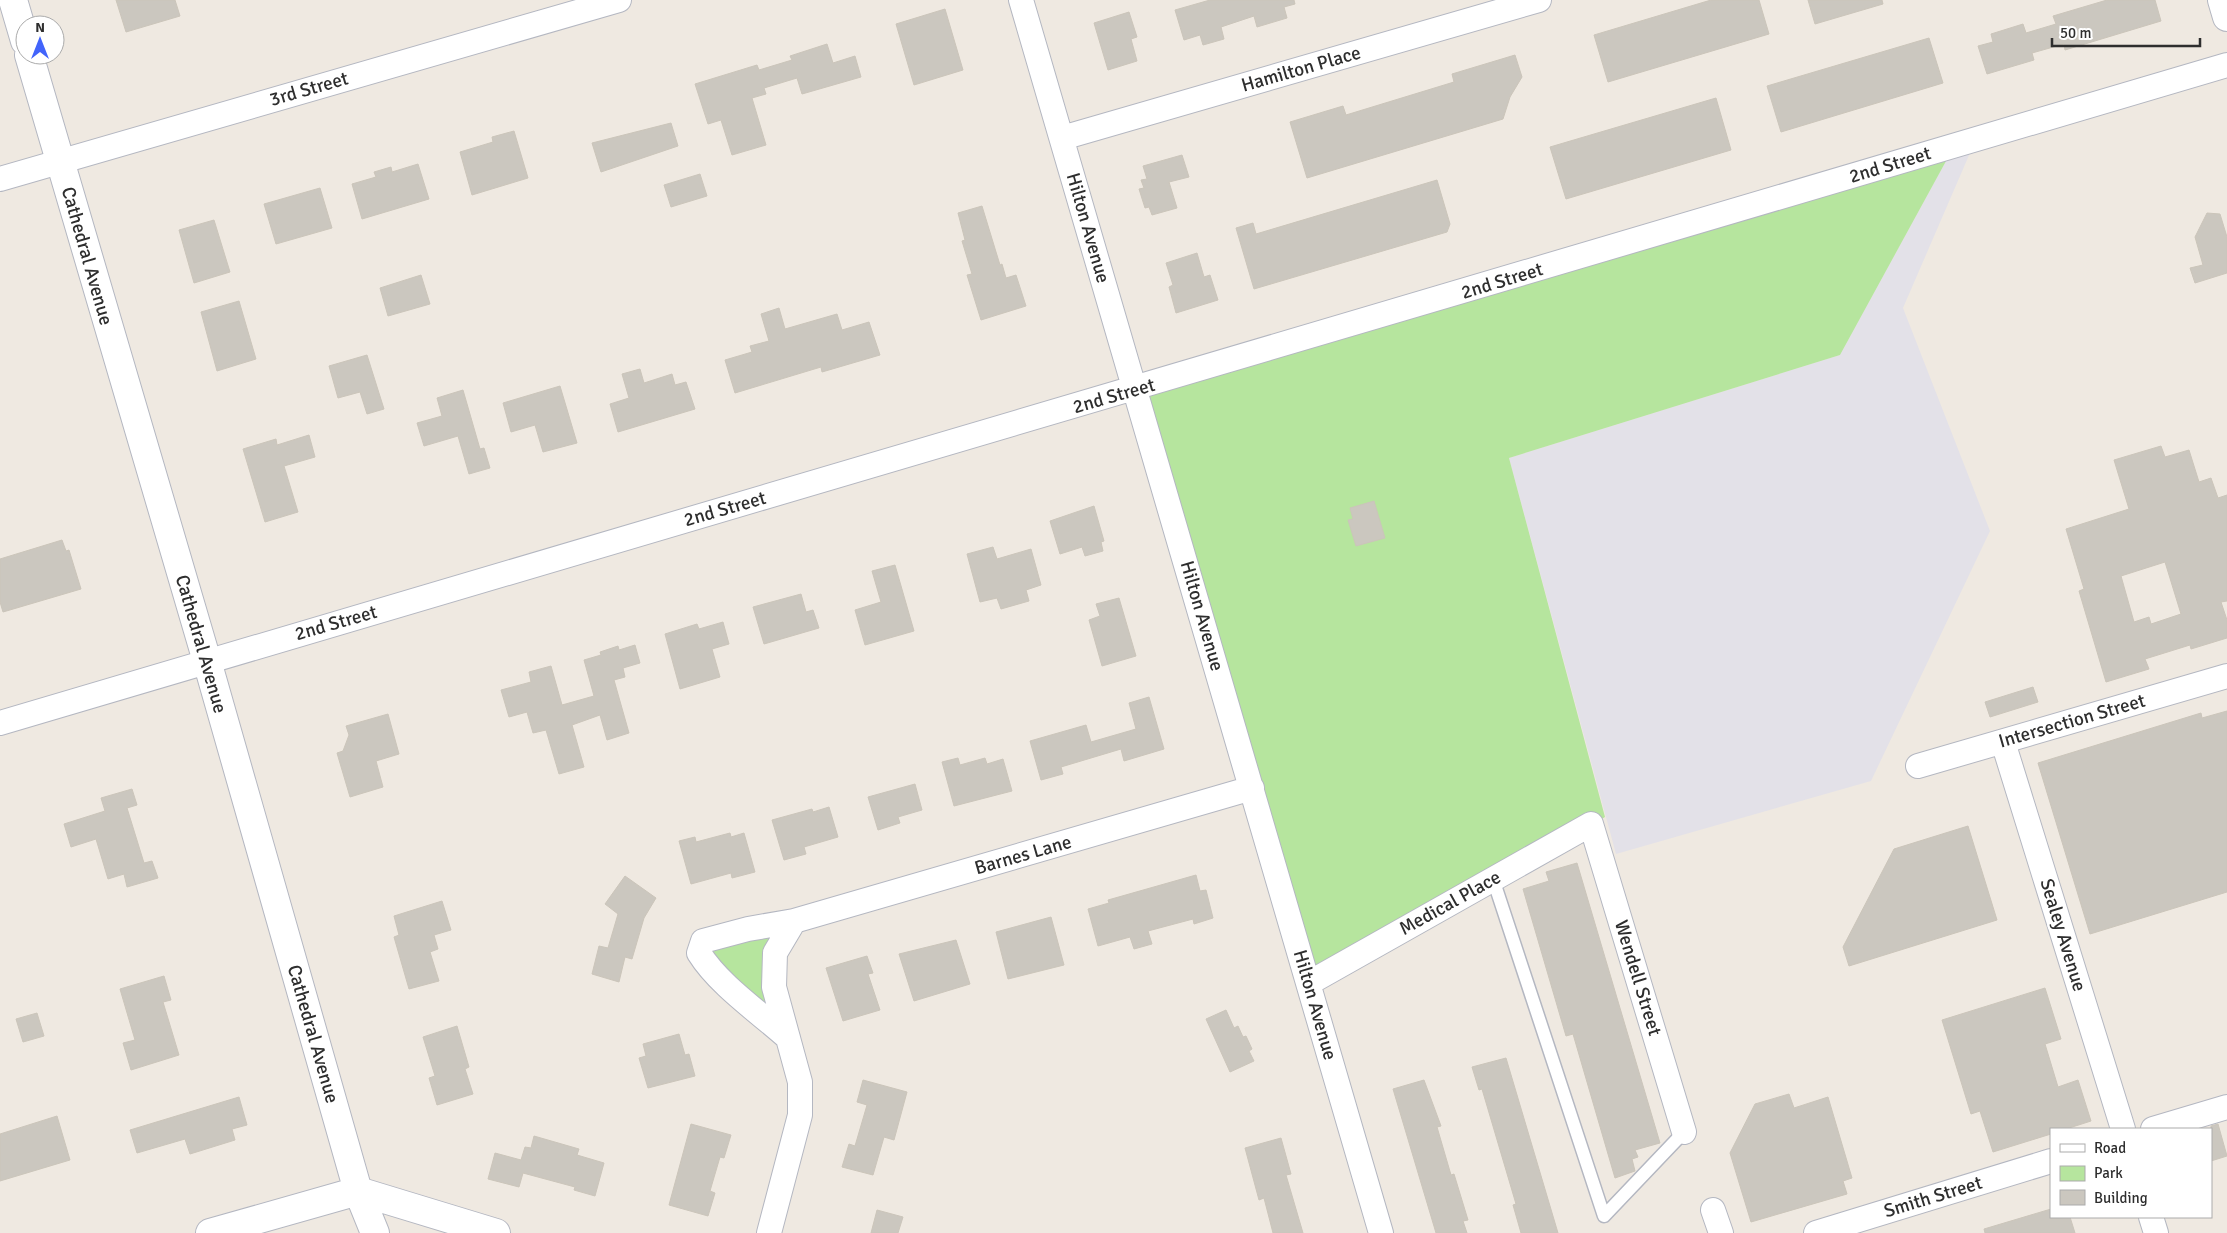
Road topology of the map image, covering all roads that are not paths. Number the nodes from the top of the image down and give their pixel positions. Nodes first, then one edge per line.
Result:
1 (13, 0) edge
2 (618, 0) edge
3 (1021, 0) edge
4 (1539, 0) edge
5 (2222, 0) edge
6 (18, 15) edge
7 (2227, 17) edge
8 (32, 65) edge
9 (2227, 66) edge
10 (1062, 138) junction
11 (60, 161) junction
12 (0, 179) edge
13 (1135, 390) junction
14 (207, 661) junction
15 (2227, 676) edge
16 (0, 723) edge
17 (2003, 742) junction
18 (1918, 766) dead end
19 (1252, 788) junction
20 (1591, 824) joint
21 (1493, 879) junction
22 (794, 921) junction
23 (1309, 982) junction
24 (788, 1038) junction
25 (2227, 1107) edge
26 (2123, 1128) edge
27 (2157, 1128) edge
28 (1684, 1132) joint
29 (2050, 1161) edge
30 (358, 1191) junction
31 (1713, 1210) dead end
32 (2151, 1218) edge
33 (210, 1233) edge
34 (374, 1233) edge
35 (496, 1233) edge
36 (769, 1233) edge
37 (1381, 1233) edge
38 (1721, 1233) edge
39 (1816, 1233) edge
40 (2156, 1233) edge

1 - 6 street
2 - 11 street, 3rd Street
3 - 10 street, Hilton Avenue
4 - 10 street, Hamilton Place
5 - 7 street
8 - 11 street, Cathedral Avenue
9 - 13 street, 2nd Street
10 - 13 street, Hilton Avenue
11 - 12 street, 3rd Street
11 - 14 street, Cathedral Avenue
13 - 14 street, 2nd Street
13 - 19 street, Hilton Avenue
14 - 16 street, 2nd Street
14 - 30 street, Cathedral Avenue
15 - 17 street, Intersection Street
17 - 18 street, Intersection Street
17 - 26 street, Sealey Avenue
19 - 22 street, Barnes Lane
19 - 23 street, Hilton Avenue
20 - 21 street, Medical Place
20 - 28 street, Wendell Street
21 - 23 street, Medical Place
21 - 28 lane
22 - 24 street
22 - 24 street, Barnes Lane
23 - 37 street, Hilton Avenue
24 - 36 street
25 - 27 street
29 - 39 street, Smith Street
30 - 33 street
30 - 34 street, Cathedral Avenue
30 - 35 street
31 - 38 street
32 - 40 street

